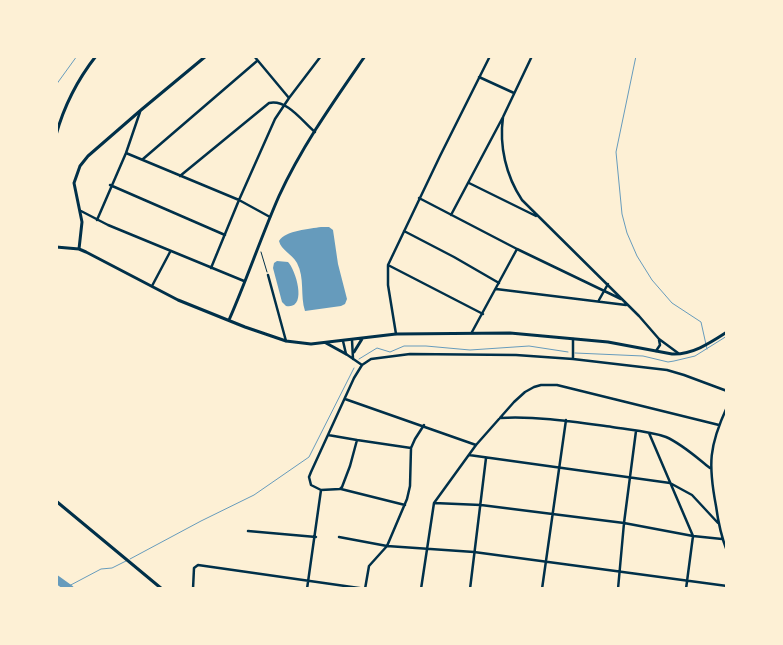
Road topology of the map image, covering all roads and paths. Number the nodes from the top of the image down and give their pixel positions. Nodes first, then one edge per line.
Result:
1 (96, 56) edge
2 (206, 56) edge
3 (254, 56) edge
4 (321, 56) edge
5 (365, 56) edge
6 (490, 56) edge
7 (532, 56) edge
8 (257, 61) junction
9 (479, 76) junction
10 (514, 93) junction
11 (289, 98) junction
12 (285, 105) junction
13 (140, 110) junction
14 (503, 117) junction
15 (315, 132) junction
16 (56, 135) edge
17 (126, 153) junction
18 (143, 159) junction
19 (180, 176) junction
20 (468, 182) junction
21 (110, 185) junction
22 (419, 198) junction
23 (238, 200) junction
24 (81, 211) junction
25 (452, 215) junction
26 (270, 217) junction
27 (539, 217) junction
28 (97, 220) junction
29 (404, 231) junction
30 (225, 235) junction
31 (259, 246) junction
32 (56, 247) edge
33 (79, 249) junction
34 (517, 249) junction
35 (170, 252) junction
36 (388, 265) junction
37 (211, 268) junction
38 (268, 275) joint
39 (244, 281) junction
40 (499, 283) junction
41 (608, 284) junction
42 (152, 287) junction
43 (496, 289) junction
44 (604, 291) junction
45 (622, 300) junction
46 (599, 301) junction
47 (628, 305) junction
48 (483, 314) junction
49 (229, 320) junction
50 (472, 332) junction
51 (727, 332) edge
52 (396, 334) junction
53 (574, 338) junction
54 (362, 339) junction
55 (659, 339) junction
56 (352, 340) junction
57 (286, 341) junction
58 (343, 342) junction
59 (326, 343) junction
60 (656, 351) junction
61 (354, 352) junction
62 (346, 354) junction
63 (680, 354) junction
64 (573, 358) junction
65 (354, 359) junction
66 (362, 365) junction
67 (727, 391) edge
68 (345, 399) junction
69 (727, 407) edge
70 (725, 415) edge
71 (500, 418) junction
72 (566, 420) junction
73 (719, 424) junction
74 (424, 425) junction
75 (636, 431) junction
76 (649, 433) junction
77 (328, 435) junction
78 (357, 440) junction
79 (476, 445) junction
80 (411, 448) junction
81 (469, 455) junction
82 (486, 458) junction
83 (560, 467) junction
84 (710, 468) junction
85 (631, 476) junction
86 (670, 483) junction
87 (340, 489) junction
88 (321, 490) junction
89 (56, 500) edge
90 (434, 504) junction
91 (481, 505) junction
92 (405, 506) junction
93 (553, 514) junction
94 (624, 523) junction
95 (718, 523) junction
96 (248, 531) dead end
97 (693, 536) junction
98 (316, 537) junction
99 (338, 537) dead end
100 (722, 539) junction
101 (387, 546) junction
102 (428, 548) junction
103 (727, 551) edge
104 (474, 552) junction
105 (546, 561) junction
106 (619, 572) junction
107 (687, 580) junction
108 (308, 581) junction
109 (727, 586) edge
110 (162, 589) edge
111 (193, 589) edge
112 (307, 589) edge
113 (366, 589) edge
114 (421, 589) edge
115 (470, 589) edge
116 (542, 589) edge
117 (618, 589) edge
118 (686, 589) edge

1 - 16 street
2 - 13 street
3 - 8 street
4 - 11 street
5 - 15 street
6 - 9 street
7 - 10 street
8 - 11 street
8 - 18 street
9 - 10 street
9 - 22 street
10 - 14 street
11 - 12 street
12 - 15 street
12 - 19 street
12 - 23 street
13 - 17 street
13 - 24 street
14 - 20 street
14 - 27 street
15 - 26 street
17 - 18 street
17 - 21 street
18 - 19 street
19 - 23 street
20 - 25 street
20 - 27 street
21 - 28 street
21 - 30 street
22 - 25 street
22 - 29 street
23 - 26 street
23 - 30 street
24 - 28 street
24 - 33 street
25 - 34 street
26 - 31 street
27 - 41 street
28 - 35 street
29 - 36 street
29 - 40 street
30 - 37 street
31 - 38 path
31 - 39 street
32 - 33 street
33 - 42 street
34 - 40 street
34 - 44 street
35 - 37 street
35 - 42 street
36 - 48 street
36 - 52 street
37 - 39 street
38 - 57 street
39 - 49 street
40 - 43 street
41 - 44 street
41 - 45 street
42 - 49 street
43 - 46 street
43 - 48 street
44 - 45 street
44 - 46 street
45 - 47 street
46 - 47 street
47 - 55 street
48 - 50 street
49 - 57 street
50 - 52 street
50 - 53 street
51 - 63 street
52 - 54 street
53 - 60 street
53 - 64 street
54 - 56 street
54 - 61 street
55 - 60 street
55 - 63 street
56 - 58 street
56 - 61 street
57 - 59 street
58 - 59 street
58 - 62 street
59 - 62 street
60 - 63 street
61 - 65 street
62 - 65 street
64 - 66 street
64 - 67 street
65 - 66 street
66 - 68 street
68 - 74 street
68 - 77 street
69 - 70 street
70 - 73 street
71 - 72 street
71 - 73 street
71 - 79 street
72 - 75 street
72 - 83 street
73 - 84 street
74 - 79 street
74 - 80 street
75 - 76 street
75 - 85 street
76 - 84 street
76 - 86 street
77 - 78 street
77 - 88 street
78 - 80 street
78 - 87 street
79 - 81 street
80 - 92 street
81 - 82 street
81 - 90 street
82 - 83 street
82 - 91 street
83 - 85 street
83 - 93 street
84 - 95 street
85 - 86 street
85 - 94 street
86 - 95 street
86 - 97 street
87 - 88 street
87 - 92 street
88 - 98 street
89 - 110 street
90 - 91 street
90 - 102 street
91 - 93 street
91 - 104 street
92 - 101 street
93 - 94 street
93 - 105 street
94 - 97 street
94 - 106 street
95 - 100 street
96 - 98 street
97 - 100 street
97 - 107 street
98 - 108 street
99 - 101 street
100 - 103 street
101 - 102 street
101 - 113 street
102 - 104 street
102 - 114 street
104 - 105 street
104 - 115 street
105 - 106 street
105 - 116 street
106 - 107 street
106 - 117 street
107 - 109 street
107 - 118 street
108 - 111 street
108 - 112 street
108 - 113 street

